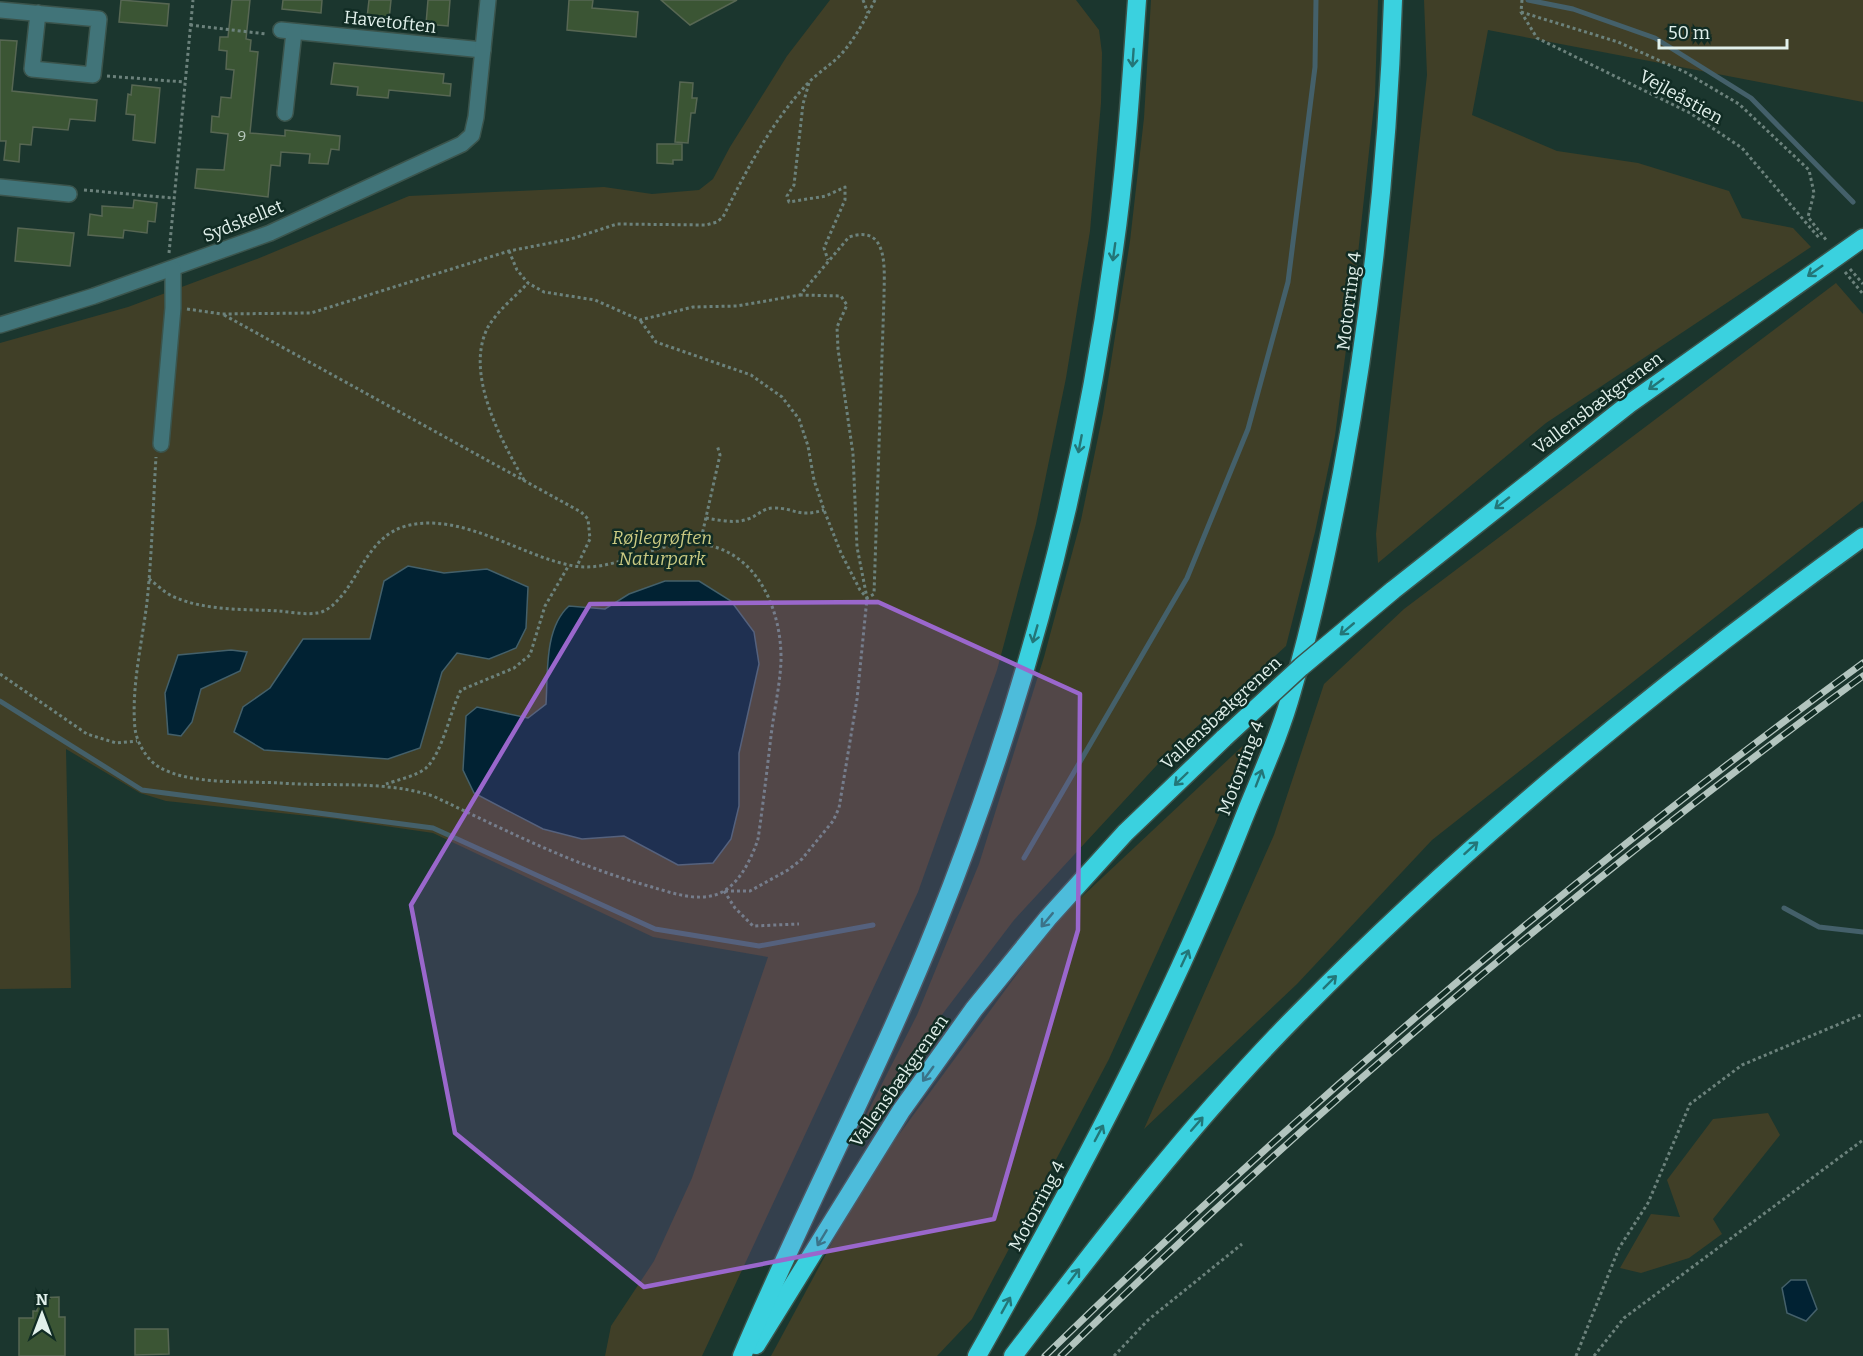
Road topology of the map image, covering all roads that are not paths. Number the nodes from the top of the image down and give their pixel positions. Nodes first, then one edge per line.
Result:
1 (488, 0) edge
2 (1137, 0) edge
3 (1394, 0) edge
4 (0, 9) edge
5 (38, 13) junction
6 (483, 50) junction
7 (285, 113) dead end
8 (0, 187) edge
9 (69, 194) road end
10 (1863, 238) edge
11 (173, 269) junction
12 (0, 325) edge
13 (161, 444) road end
14 (1863, 537) edge
15 (742, 1356) edge
16 (749, 1356) edge
17 (977, 1356) edge
18 (1013, 1356) edge

1 - 6 street
2 -> 15 highway
17 -> 3 highway, Motorring 4
4 - 5 street
5 - 5 street
6 - 7 street, Havetoften
6 - 11 street, Sydskellet
8 - 9 street
10 -> 16 highway, Vallensbækgrenen, bridge
11 - 12 street, Sydskellet
11 - 13 street
18 -> 14 highway

